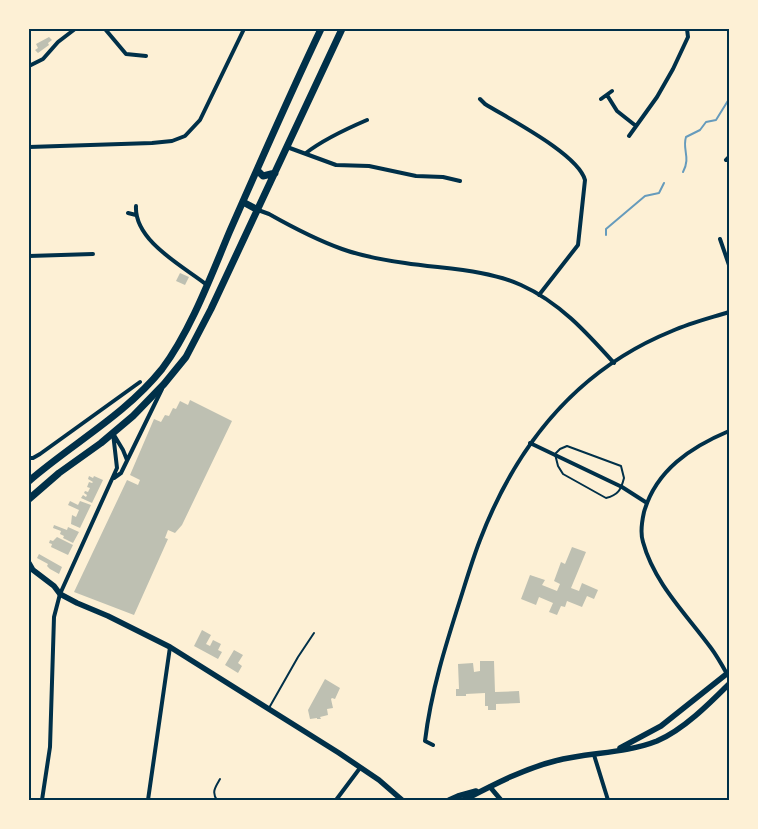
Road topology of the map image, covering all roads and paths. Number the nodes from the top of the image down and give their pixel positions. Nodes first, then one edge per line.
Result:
1 (75, 29) edge
2 (105, 29) edge
3 (244, 29) edge
4 (321, 29) edge
5 (342, 29) edge
6 (687, 29) edge
7 (146, 56) dead end
8 (29, 66) edge
9 (612, 91) dead end
10 (607, 95) junction
11 (480, 99) dead end
12 (601, 99) dead end
13 (367, 120) dead end
14 (636, 126) junction
15 (629, 136) dead end
16 (29, 147) edge
17 (287, 147) junction
18 (306, 153) junction
19 (258, 170) junction
20 (275, 173) junction
21 (460, 182) dead end
22 (243, 202) junction
23 (136, 206) dead end
24 (258, 210) junction
25 (128, 214) dead end
26 (136, 215) junction
27 (720, 238) dead end
28 (93, 254) dead end
29 (29, 256) edge
30 (729, 265) edge
31 (207, 284) junction
32 (539, 295) junction
33 (729, 312) edge
34 (614, 363) junction
35 (140, 382) dead end
36 (164, 384) junction
37 (107, 422) junction
38 (729, 431) edge
39 (113, 433) junction
40 (530, 443) junction
41 (555, 454) junction
42 (29, 458) edge
43 (127, 460) junction
44 (29, 474) edge
45 (37, 474) junction
46 (114, 478) junction
47 (29, 481) edge
48 (622, 487) junction
49 (29, 499) edge
50 (647, 503) junction
51 (29, 563) edge
52 (60, 594) junction
53 (314, 633) dead end
54 (170, 647) junction
55 (729, 675) edge
56 (729, 684) edge
57 (268, 709) junction
58 (433, 745) dead end
59 (614, 751) junction
60 (594, 755) junction
61 (360, 768) junction
62 (220, 779) dead end
63 (490, 787) junction
64 (394, 792) junction
65 (42, 800) edge
66 (148, 800) edge
67 (217, 800) edge
68 (336, 800) edge
69 (402, 800) edge
70 (408, 800) edge
71 (449, 800) edge
72 (464, 800) edge
73 (501, 800) edge
74 (608, 800) edge

1 - 8 street
2 - 7 street
3 - 16 street
4 - 19 highway
5 - 17 highway
6 - 14 street
9 - 10 street
10 - 12 street
10 - 14 street
11 - 32 street
13 - 18 street
14 - 15 street
17 - 18 street
17 - 20 highway
18 - 21 street
19 - 20 highway
19 - 22 highway
20 - 24 highway
22 - 24 highway
22 - 31 highway
23 - 26 street
24 - 32 street
24 - 36 highway
25 - 26 street
26 - 31 street
27 - 30 street
28 - 29 street
31 - 37 highway
32 - 34 street
33 - 34 street
34 - 40 street
35 - 42 street
36 - 39 highway
36 - 43 street
37 - 39 highway
37 - 45 highway
38 - 50 street
39 - 43 street
39 - 46 street
39 - 49 highway
40 - 41 street
40 - 58 street
41 - 48 street
41 - 48 lane
41 - 48 lane
43 - 46 street
44 - 45 main road
45 - 47 highway
46 - 52 street
48 - 50 street
50 - 55 street
51 - 52 main road
52 - 54 main road
52 - 65 street
53 - 57 lane
54 - 57 main road
54 - 66 street
55 - 59 main road
56 - 59 main road
57 - 61 main road
59 - 60 main road
60 - 63 main road
60 - 74 street
61 - 64 main road
61 - 68 street
62 - 67 lane
63 - 71 main road
63 - 72 main road
63 - 73 street
64 - 69 main road
64 - 70 main road

